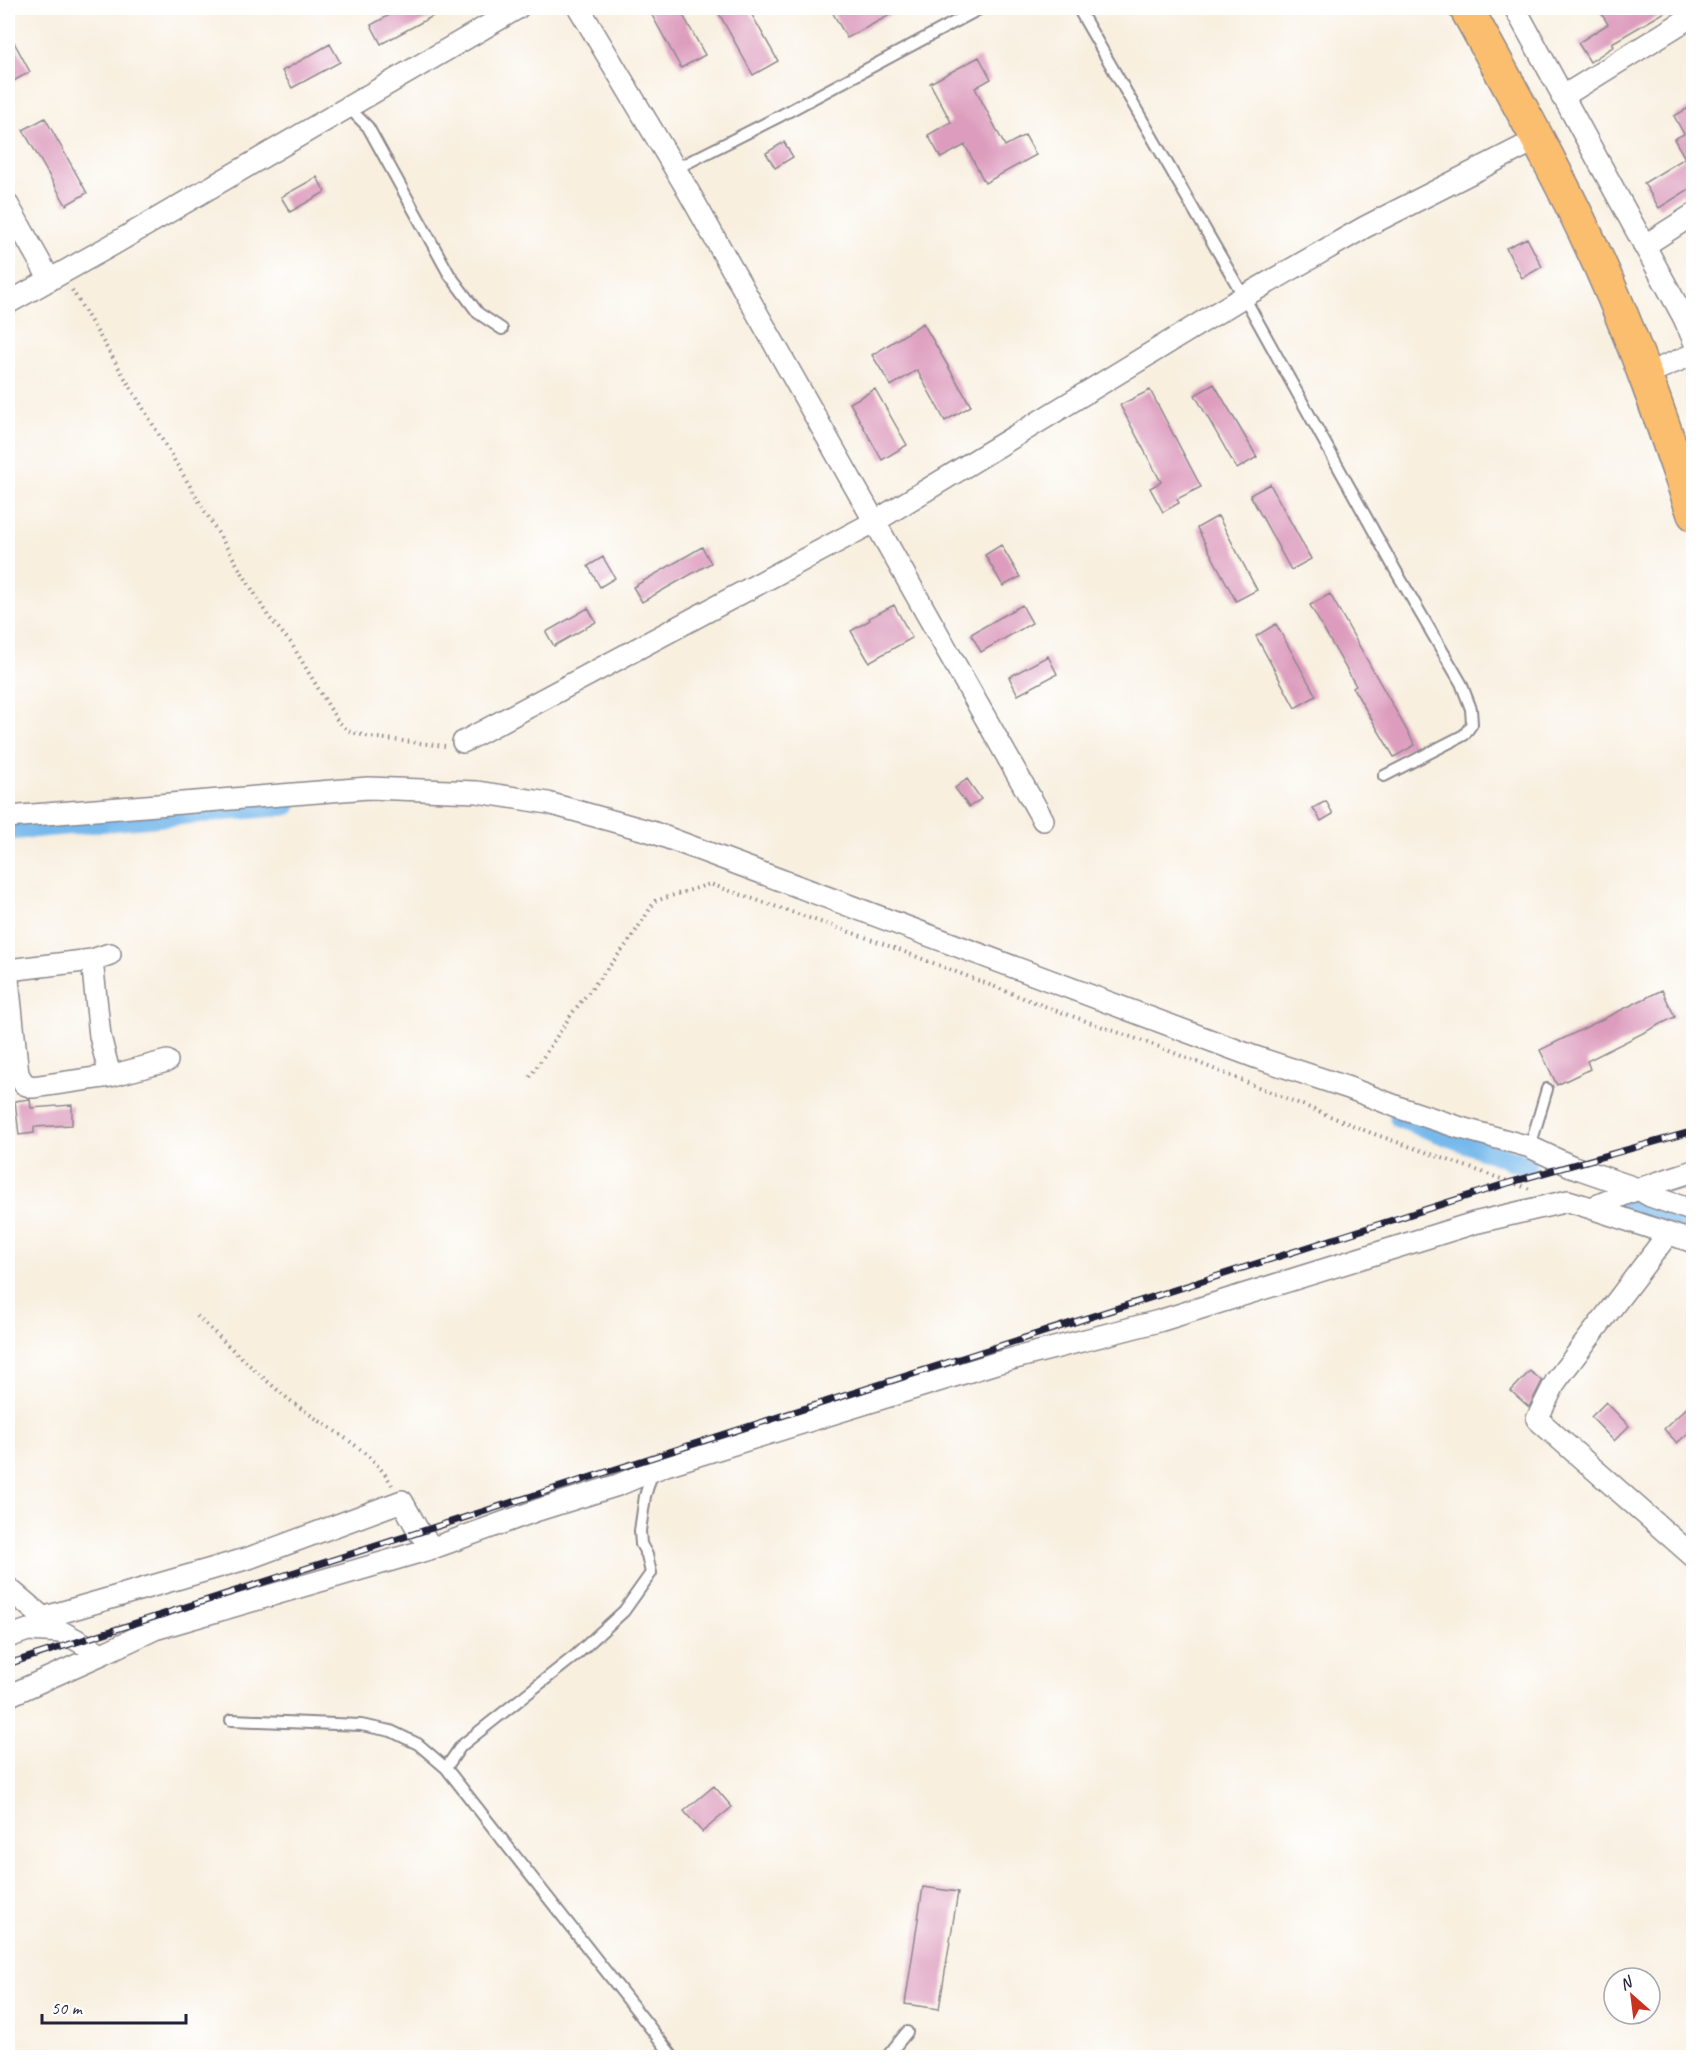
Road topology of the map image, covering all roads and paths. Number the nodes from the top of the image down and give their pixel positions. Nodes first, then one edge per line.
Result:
1 (518, 8) edge
2 (579, 8) edge
3 (981, 8) edge
4 (1078, 8) edge
5 (1466, 8) edge
6 (1515, 8) edge
7 (1694, 15) edge
8 (1562, 97) junction
9 (348, 107) junction
10 (1538, 139) junction
11 (675, 169) junction
12 (8, 205) edge
13 (1694, 214) edge
14 (1644, 246) junction
15 (56, 276) junction
16 (1243, 297) junction
17 (8, 303) edge
18 (502, 329) dead end
19 (1694, 341) edge
20 (1694, 354) edge
21 (1646, 374) junction
22 (1694, 514) edge
23 (874, 522) junction
24 (463, 742) joint
25 (1384, 776) dead end
26 (8, 816) edge
27 (1043, 820) dead end
28 (8, 970) edge
29 (8, 979) edge
30 (167, 1061) dead end
31 (110, 1076) junction
32 (530, 1077) dead end
33 (1546, 1089) dead end
34 (1530, 1147) junction
35 (1694, 1171) edge
36 (1638, 1189) junction
37 (1530, 1190) dead end
38 (1591, 1208) junction
39 (1694, 1211) edge
40 (1668, 1234) junction
41 (1694, 1242) edge
42 (197, 1316) dead end
43 (653, 1470) junction
44 (402, 1501) junction
45 (434, 1548) junction
46 (1694, 1557) edge
47 (8, 1588) edge
48 (42, 1618) junction
49 (62, 1632) junction
50 (8, 1637) edge
51 (102, 1654) junction
52 (8, 1696) edge
53 (231, 1720) dead end
54 (446, 1768) junction
55 (907, 2032) dead end
56 (674, 2058) edge
57 (886, 2058) edge

1 - 9 street
2 - 11 street
3 - 11 lane
4 - 16 lane
5 - 10 main road
6 - 8 street
7 - 8 street
8 - 14 street
9 - 15 street
9 - 18 lane
10 - 16 street
10 - 21 main road
11 - 23 street
12 - 15 street
13 - 14 street
14 - 19 street
15 - 17 street
15 - 24 path
16 - 23 street
16 - 25 lane
20 - 21 street
21 - 22 main road
23 - 24 street
23 - 27 street
26 - 34 street
28 - 31 street
29 - 31 street
30 - 31 street
32 - 37 path
33 - 34 lane
34 - 36 street
35 - 36 street
36 - 38 street
36 - 39 street
38 - 40 street
38 - 43 street
40 - 41 street
40 - 46 street
42 - 44 path
43 - 45 street
43 - 54 lane
44 - 45 street
44 - 48 street
45 - 51 street
47 - 48 street
48 - 49 street
49 - 50 street
49 - 51 street
51 - 52 street
53 - 54 lane
54 - 56 lane
55 - 57 lane

